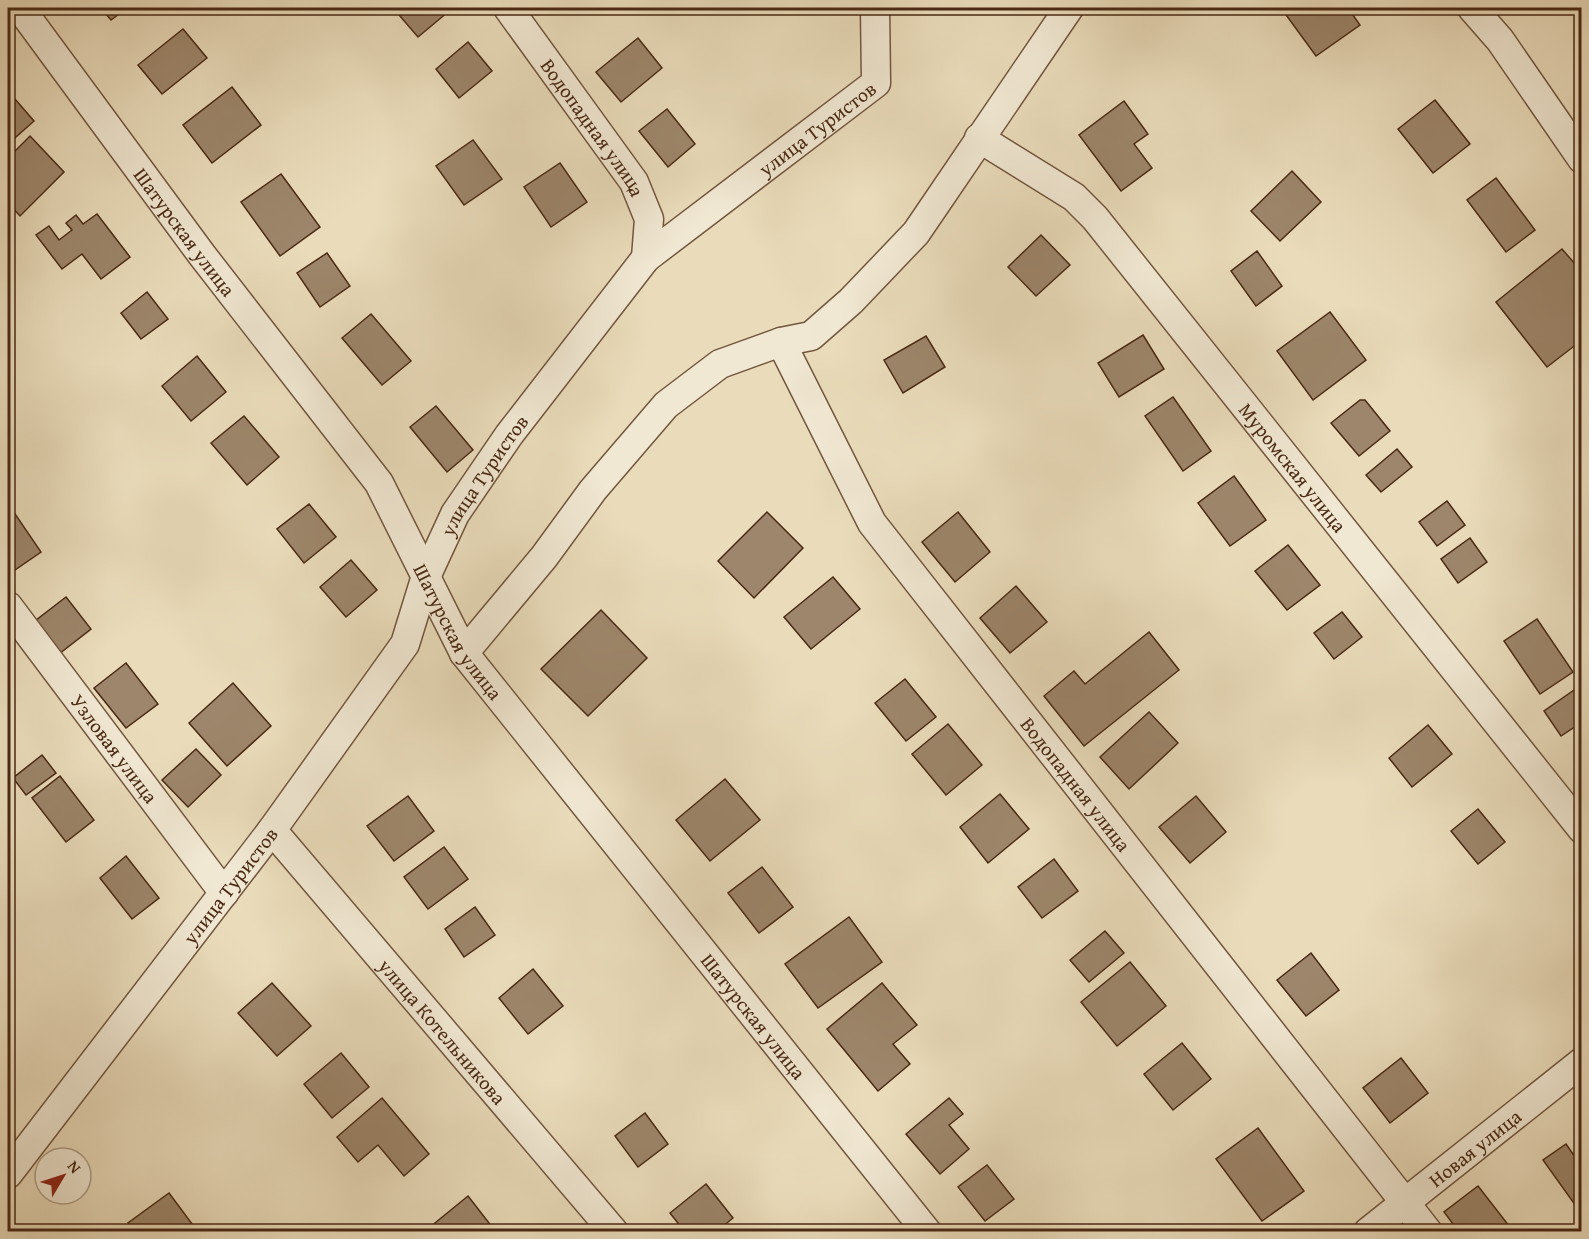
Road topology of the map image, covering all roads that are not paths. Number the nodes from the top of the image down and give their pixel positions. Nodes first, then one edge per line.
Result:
1 (20, 8) edge
2 (508, 8) edge
3 (875, 8) edge
4 (1069, 8) edge
5 (1472, 8) edge
6 (979, 138) junction
7 (1581, 159) edge
8 (646, 258) junction
9 (781, 342) junction
10 (425, 579) junction
11 (8, 606) edge
12 (464, 653) junction
13 (1581, 829) edge
14 (272, 830) junction
15 (224, 893) junction
16 (1581, 1062) edge
17 (8, 1174) edge
18 (1406, 1202) junction
19 (614, 1232) edge
20 (927, 1232) edge
21 (1368, 1232) edge
22 (1428, 1232) edge

1 - 10 street, Шатурская улица
2 - 8 street, Водопадная улица
3 - 8 street, улица Туристов
4 - 6 street
5 - 7 street
6 - 9 street
6 - 13 street, Муромская улица
8 - 10 street, улица Туристов
9 - 12 street
9 - 18 street, Водопадная улица
10 - 12 street, Шатурская улица
10 - 14 street, улица Туристов
11 - 15 street, Узловая улица
12 - 20 street, Шатурская улица
14 - 15 street, улица Туристов
14 - 19 street, улица Котельникова
15 - 17 street, улица Туристов
16 - 18 street, Новая улица
18 - 21 street, Новая улица
18 - 22 street, Водопадная улица

